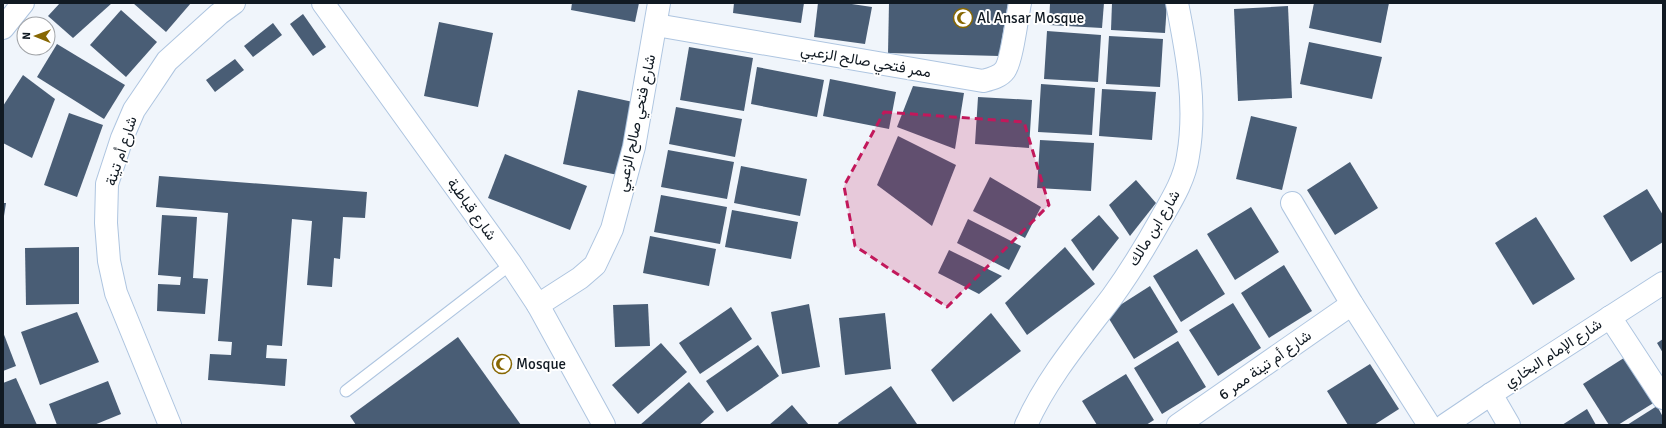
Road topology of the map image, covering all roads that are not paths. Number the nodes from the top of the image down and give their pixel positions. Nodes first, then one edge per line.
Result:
1 (23, 3) edge
2 (234, 3) edge
3 (323, 3) edge
4 (659, 3) edge
5 (1020, 3) edge
6 (1177, 3) edge
7 (656, 25) junction
8 (3, 28) edge
9 (1292, 203) dead end
10 (511, 264) junction
11 (1663, 283) edge
12 (1352, 304) junction
13 (538, 305) junction
14 (1610, 317) junction
15 (346, 391) dead end
16 (1491, 394) junction
17 (1663, 398) edge
18 (170, 425) edge
19 (604, 425) edge
20 (1026, 425) edge
21 (1178, 425) edge
22 (1429, 425) edge
23 (1445, 425) edge
24 (1509, 425) edge

1 - 8 street
2 - 18 street, شارع أم تينة
3 - 10 street, شارع قباطية
4 - 7 street, شارع فتحي صالح الزعبي
5 - 7 street, ممر فتحي صالح الزعبي
6 - 20 street, شارع ابن مالك
7 - 13 street, شارع فتحي صالح الزعبي
9 - 12 street
10 - 13 street, شارع قباطية
10 - 15 lane
11 - 14 street, شارع الإمام البخاري
12 - 21 street, شارع أم تينة ممر 6
12 - 22 street
13 - 19 street, شارع قباطية
14 - 16 street, شارع الإمام البخاري
14 - 17 street
16 - 23 street, شارع الإمام البخاري
16 - 24 street

